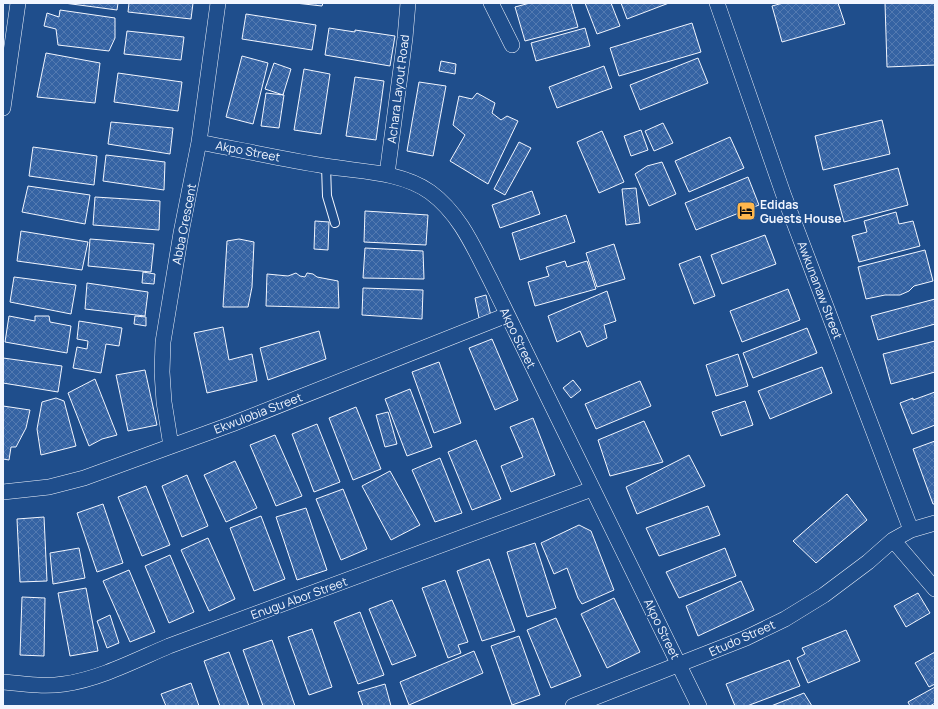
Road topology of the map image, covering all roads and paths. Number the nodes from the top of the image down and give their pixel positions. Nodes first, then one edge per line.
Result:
1 (18, 3) edge
2 (218, 3) edge
3 (408, 3) edge
4 (490, 3) edge
5 (717, 3) edge
6 (512, 45) dead end
7 (3, 108) edge
8 (199, 142) junction
9 (326, 166) junction
10 (387, 174) junction
11 (336, 223) dead end
12 (507, 314) junction
13 (171, 446) junction
14 (592, 489) junction
15 (3, 492) edge
16 (935, 523) edge
17 (911, 530) junction
18 (894, 540) junction
19 (935, 589) edge
20 (679, 664) junction
21 (3, 682) edge
22 (573, 706) edge
23 (699, 706) edge

1 - 7 street
2 - 8 street, Abba Crescent
3 - 10 street, Achara Layout Road
4 - 6 street
5 - 17 street, Awkunanaw Street
8 - 9 street, Akpo Street
8 - 13 street, Abba Crescent
9 - 10 street, Akpo Street
9 - 11 lane
10 - 12 street, Akpo Street
12 - 13 street, Ekwulobia Street
12 - 14 street, Akpo Street
13 - 15 street, Ekwulobia Street
14 - 20 street, Akpo Street
14 - 21 street, Enugu Abor Street
16 - 17 street, Etudo Street
17 - 18 street, Etudo Street
18 - 19 street
18 - 20 street, Etudo Street
20 - 22 street, Etudo Street
20 - 23 street, Akpo Street

